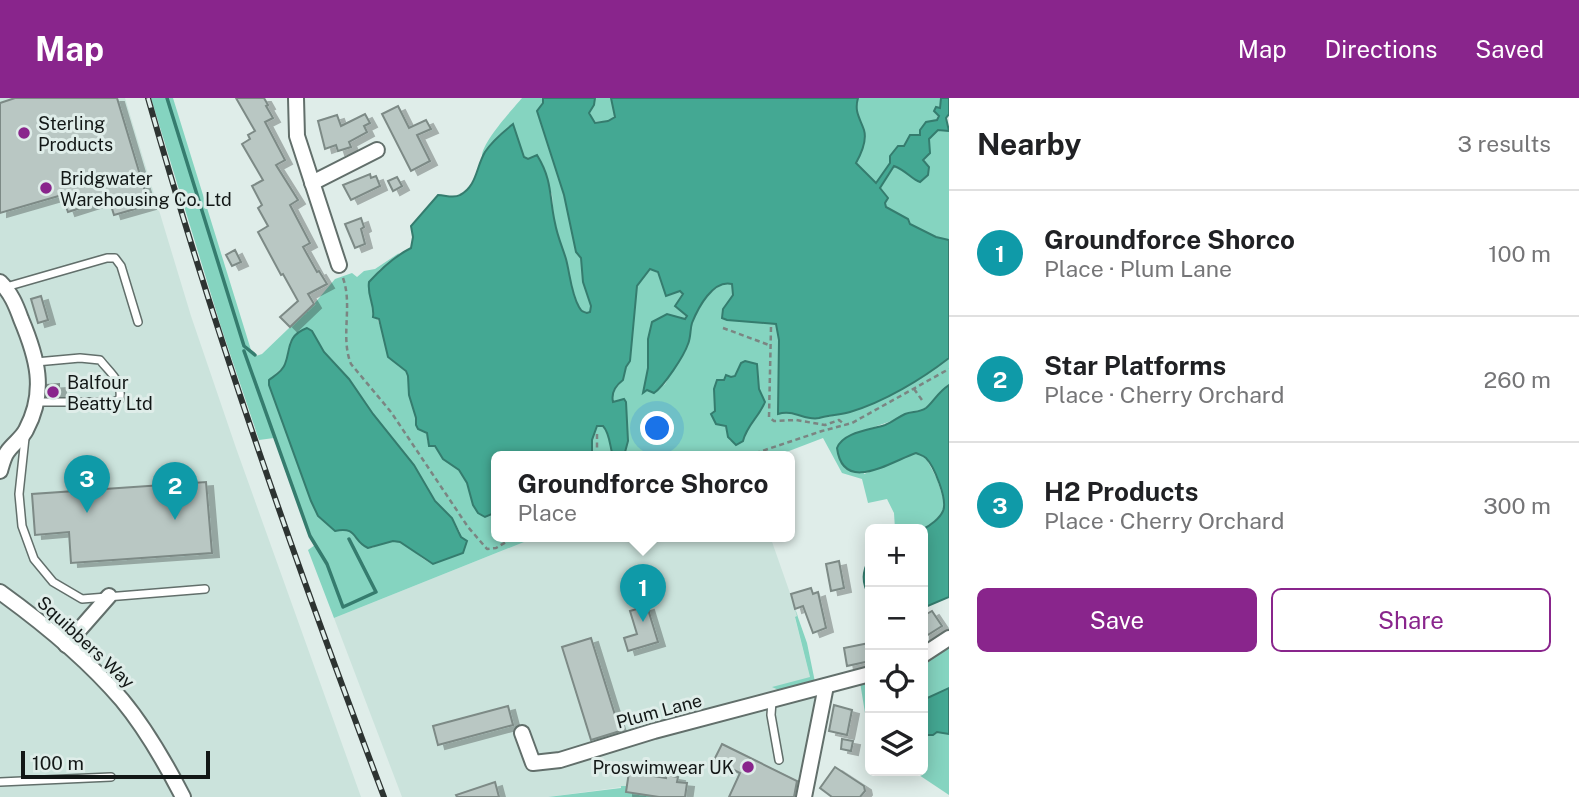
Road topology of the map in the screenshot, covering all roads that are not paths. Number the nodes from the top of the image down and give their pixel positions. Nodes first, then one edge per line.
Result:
1 (296, 98) edge
2 (377, 150) dead end
3 (312, 183) junction
4 (339, 265) road end
5 (3, 284) edge
6 (138, 323) dead end
7 (36, 362) junction
8 (37, 402) junction
9 (25, 432) junction
10 (0, 471) edge
11 (205, 589) dead end
12 (0, 592) edge
13 (109, 597) junction
14 (949, 638) edge
15 (66, 645) junction
16 (928, 652) edge
17 (865, 675) edge
18 (826, 686) junction
19 (772, 701) junction
20 (522, 733) dead end
21 (779, 760) dead end
22 (111, 776) dead end
23 (0, 782) edge
24 (183, 797) edge
25 (804, 797) edge

1 - 3 street
2 - 3 street
3 - 4 street
5 - 6 lane
5 - 7 street
7 - 8 street
7 - 8 lane
8 - 9 street
9 - 10 street
9 - 13 lane
11 - 13 lane
12 - 15 street, Squibbers Way
13 - 15 street
14 - 16 street
15 - 24 street, Squibbers Way
17 - 18 street, Plum Lane
18 - 19 street, Plum Lane
18 - 25 street
19 - 20 street, Plum Lane
19 - 21 lane
22 - 23 lane

